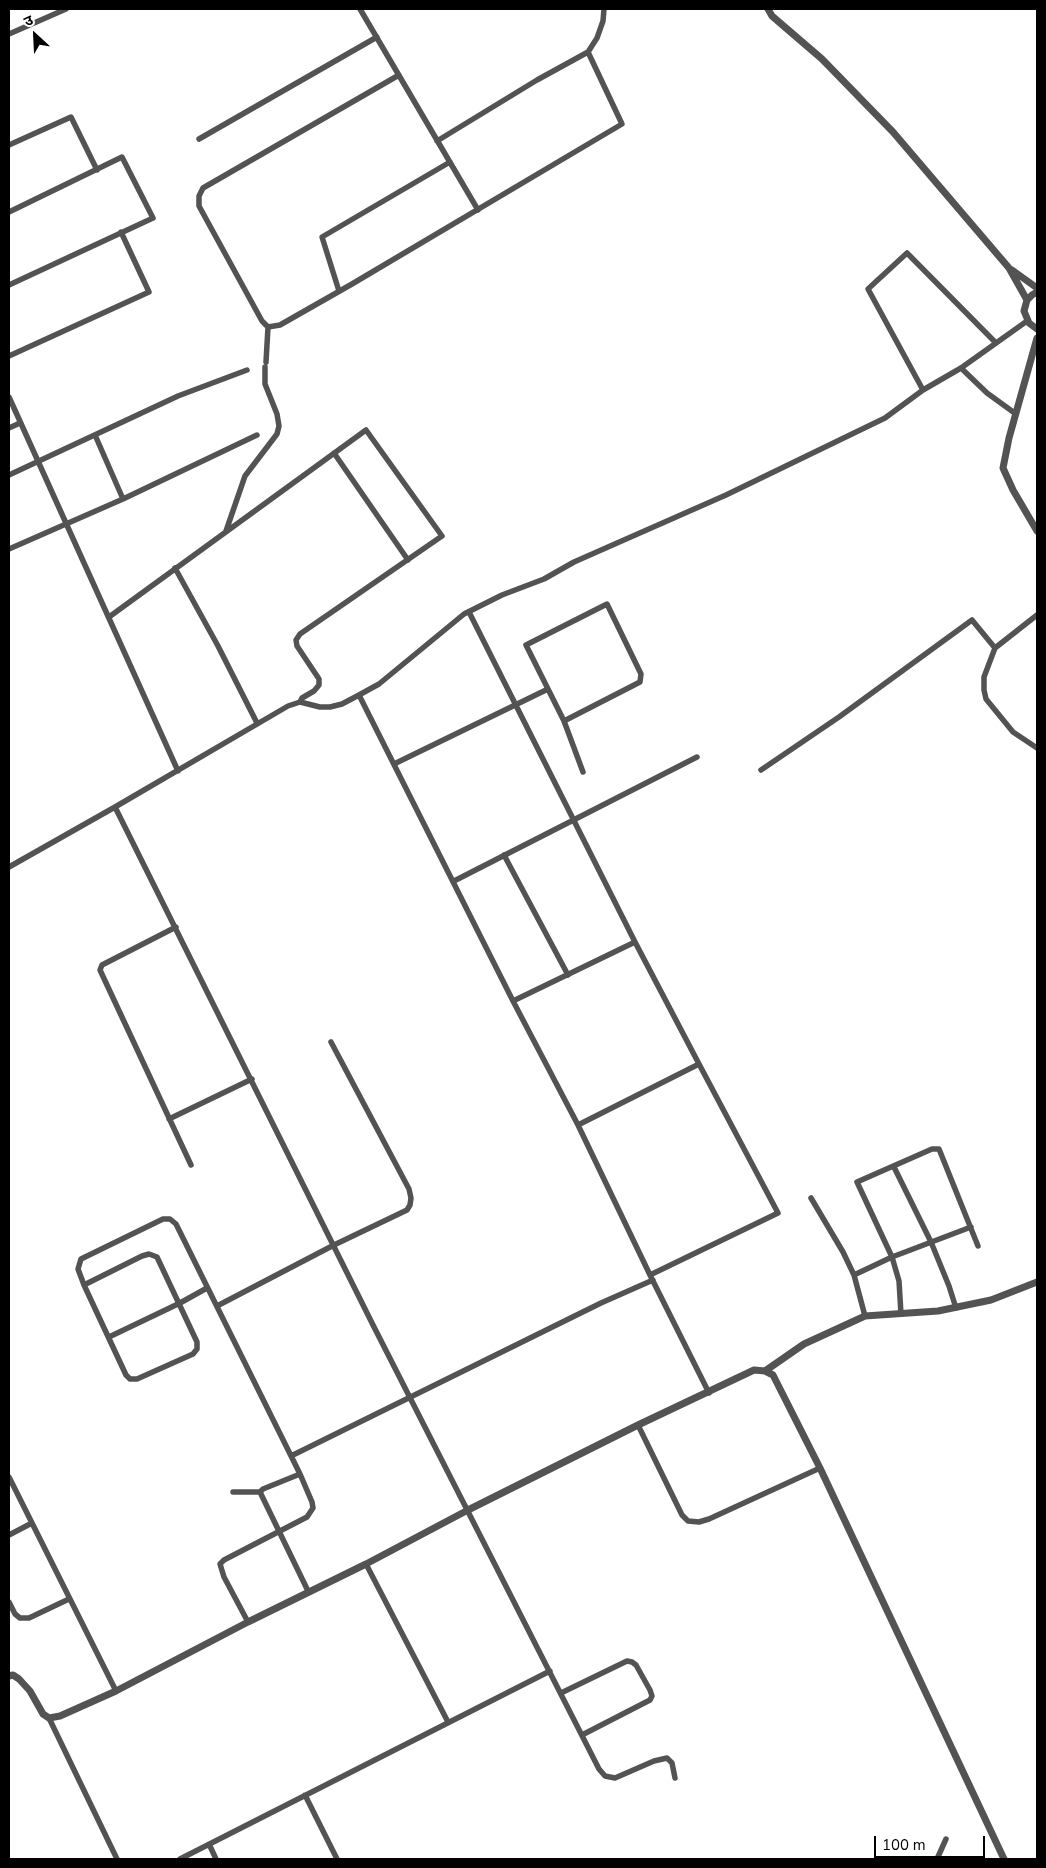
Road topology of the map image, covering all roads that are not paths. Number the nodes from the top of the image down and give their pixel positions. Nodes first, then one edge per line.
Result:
1 (66, 9) edge
2 (360, 9) edge
3 (604, 9) edge
4 (768, 9) edge
5 (9, 34) edge
6 (377, 37) junction
7 (588, 52) junction
8 (399, 74) junction
9 (198, 139) dead end
10 (437, 141) junction
11 (9, 145) edge
12 (450, 162) junction
13 (97, 170) junction
14 (478, 210) junction
15 (9, 212) edge
16 (121, 232) junction
17 (1009, 268) junction
18 (9, 285) edge
19 (1037, 288) edge
20 (338, 291) junction
21 (1037, 292) edge
22 (1027, 300) junction
23 (1027, 321) junction
24 (268, 327) junction
25 (1037, 329) edge
26 (1037, 338) edge
27 (996, 343) junction
28 (9, 356) edge
29 (960, 368) junction
30 (247, 370) dead end
31 (923, 390) junction
32 (9, 397) edge
33 (1016, 414) junction
34 (20, 423) junction
35 (9, 428) edge
36 (95, 435) junction
37 (257, 435) dead end
38 (334, 453) junction
39 (38, 462) junction
40 (9, 474) edge
41 (123, 499) junction
42 (66, 524) junction
43 (226, 531) junction
44 (1037, 531) edge
45 (9, 549) edge
46 (408, 560) junction
47 (175, 568) junction
48 (469, 612) junction
49 (1037, 615) edge
50 (108, 617) junction
51 (995, 648) junction
52 (548, 688) junction
53 (359, 695) junction
54 (300, 702) junction
55 (515, 705) junction
56 (564, 721) junction
57 (257, 723) junction
58 (1037, 748) edge
59 (697, 757) dead end
60 (394, 764) junction
61 (762, 770) dead end
62 (178, 771) junction
63 (583, 772) dead end
64 (115, 808) junction
65 (573, 821) junction
66 (504, 856) junction
67 (9, 867) edge
68 (454, 881) junction
69 (176, 928) junction
70 (635, 942) junction
71 (568, 975) junction
72 (513, 1001) junction
73 (331, 1042) dead end
74 (698, 1064) junction
75 (252, 1080) junction
76 (170, 1119) junction
77 (578, 1125) junction
78 (191, 1165) dead end
79 (894, 1167) junction
80 (811, 1198) dead end
81 (971, 1227) junction
82 (931, 1242) junction
83 (334, 1245) junction
84 (978, 1246) dead end
85 (892, 1257) junction
86 (854, 1275) junction
87 (652, 1278) junction
88 (1037, 1282) edge
89 (84, 1285) junction
90 (207, 1288) junction
91 (180, 1303) junction
92 (217, 1306) junction
93 (956, 1308) junction
94 (901, 1314) junction
95 (865, 1316) junction
96 (109, 1337) junction
97 (764, 1371) junction
98 (709, 1393) junction
99 (410, 1398) junction
100 (638, 1425) junction
101 (291, 1456) junction
102 (820, 1468) junction
103 (300, 1474) junction
104 (9, 1477) edge
105 (233, 1492) dead end
106 (260, 1492) junction
107 (468, 1510) junction
108 (32, 1523) junction
109 (279, 1532) junction
110 (9, 1535) edge
111 (366, 1564) junction
112 (308, 1591) junction
113 (70, 1599) junction
114 (9, 1602) edge
115 (248, 1622) junction
116 (550, 1671) junction
117 (9, 1676) edge
118 (116, 1691) junction
119 (561, 1693) junction
120 (49, 1718) junction
121 (448, 1722) junction
122 (582, 1735) junction
123 (675, 1778) dead end
124 (305, 1795) junction
125 (946, 1839) dead end
126 (209, 1844) junction
127 (117, 1859) edge
128 (180, 1859) edge
129 (216, 1859) edge
130 (337, 1859) edge
131 (937, 1859) edge
132 (1004, 1859) edge

1 - 5 street
2 - 6 street
3 - 7 street
4 - 17 street
6 - 8 street
6 - 9 street
7 - 10 street
7 - 14 street
8 - 10 street
8 - 24 street
10 - 12 street
11 - 13 street
12 - 14 street
12 - 20 street
13 - 15 street
13 - 16 street
14 - 20 street
16 - 18 street
16 - 28 street
17 - 19 street
17 - 22 street
20 - 24 street
21 - 22 street
22 - 23 street
23 - 25 street
23 - 27 street
24 - 43 street
26 - 33 street
27 - 29 street
27 - 31 street
29 - 31 street
29 - 33 street
30 - 36 street
31 - 48 street
32 - 34 street
33 - 44 street
34 - 35 street
34 - 39 street
36 - 39 street
36 - 41 street
37 - 41 street
38 - 43 street
38 - 46 street
38 - 46 street
39 - 40 street
39 - 42 street
41 - 42 street
42 - 45 street
42 - 50 street
43 - 47 street
46 - 54 street
47 - 50 street
47 - 57 street
48 - 53 street
48 - 55 street
49 - 51 street
50 - 62 street
51 - 58 street
51 - 61 street
52 - 55 street
52 - 56 street
52 - 56 street
53 - 54 street
53 - 60 street
54 - 57 street
55 - 60 street
55 - 65 street
56 - 63 street
57 - 62 street
59 - 65 street
60 - 68 street
62 - 64 street
64 - 67 street
64 - 69 street
65 - 66 street
65 - 70 street
66 - 68 street
66 - 71 street
68 - 72 street
69 - 75 street
69 - 76 street
70 - 71 street
70 - 74 street
71 - 72 street
72 - 77 street
73 - 83 street
74 - 77 street
74 - 87 street
75 - 76 street
75 - 83 street
76 - 78 street
77 - 87 street
79 - 81 street
79 - 82 street
79 - 85 street
80 - 86 street
81 - 82 street
81 - 84 street
82 - 85 street
82 - 93 street
83 - 92 street
83 - 99 street
85 - 86 street
85 - 94 street
86 - 95 street
87 - 98 street
87 - 99 street
88 - 93 street
89 - 90 street
89 - 91 street
89 - 96 street
90 - 91 street
90 - 92 street
91 - 96 street
91 - 96 street
92 - 101 street
93 - 94 street
94 - 95 street
95 - 97 street
97 - 98 street
97 - 102 street
98 - 100 street
99 - 101 street
99 - 107 street
100 - 102 street
100 - 107 street
101 - 103 street
102 - 132 street
103 - 106 street
103 - 109 street
104 - 108 street
105 - 106 street
106 - 109 street
107 - 111 street
107 - 116 street
108 - 110 street
108 - 113 street
109 - 112 street
109 - 115 street
111 - 112 street
111 - 121 street
112 - 115 street
113 - 114 street
113 - 118 street
115 - 118 street
116 - 119 street
116 - 121 street
117 - 120 street
118 - 120 street
119 - 122 street
119 - 122 street
120 - 127 street
121 - 124 street
122 - 123 street
124 - 126 street
124 - 130 street
125 - 131 street
126 - 128 street
126 - 129 street

